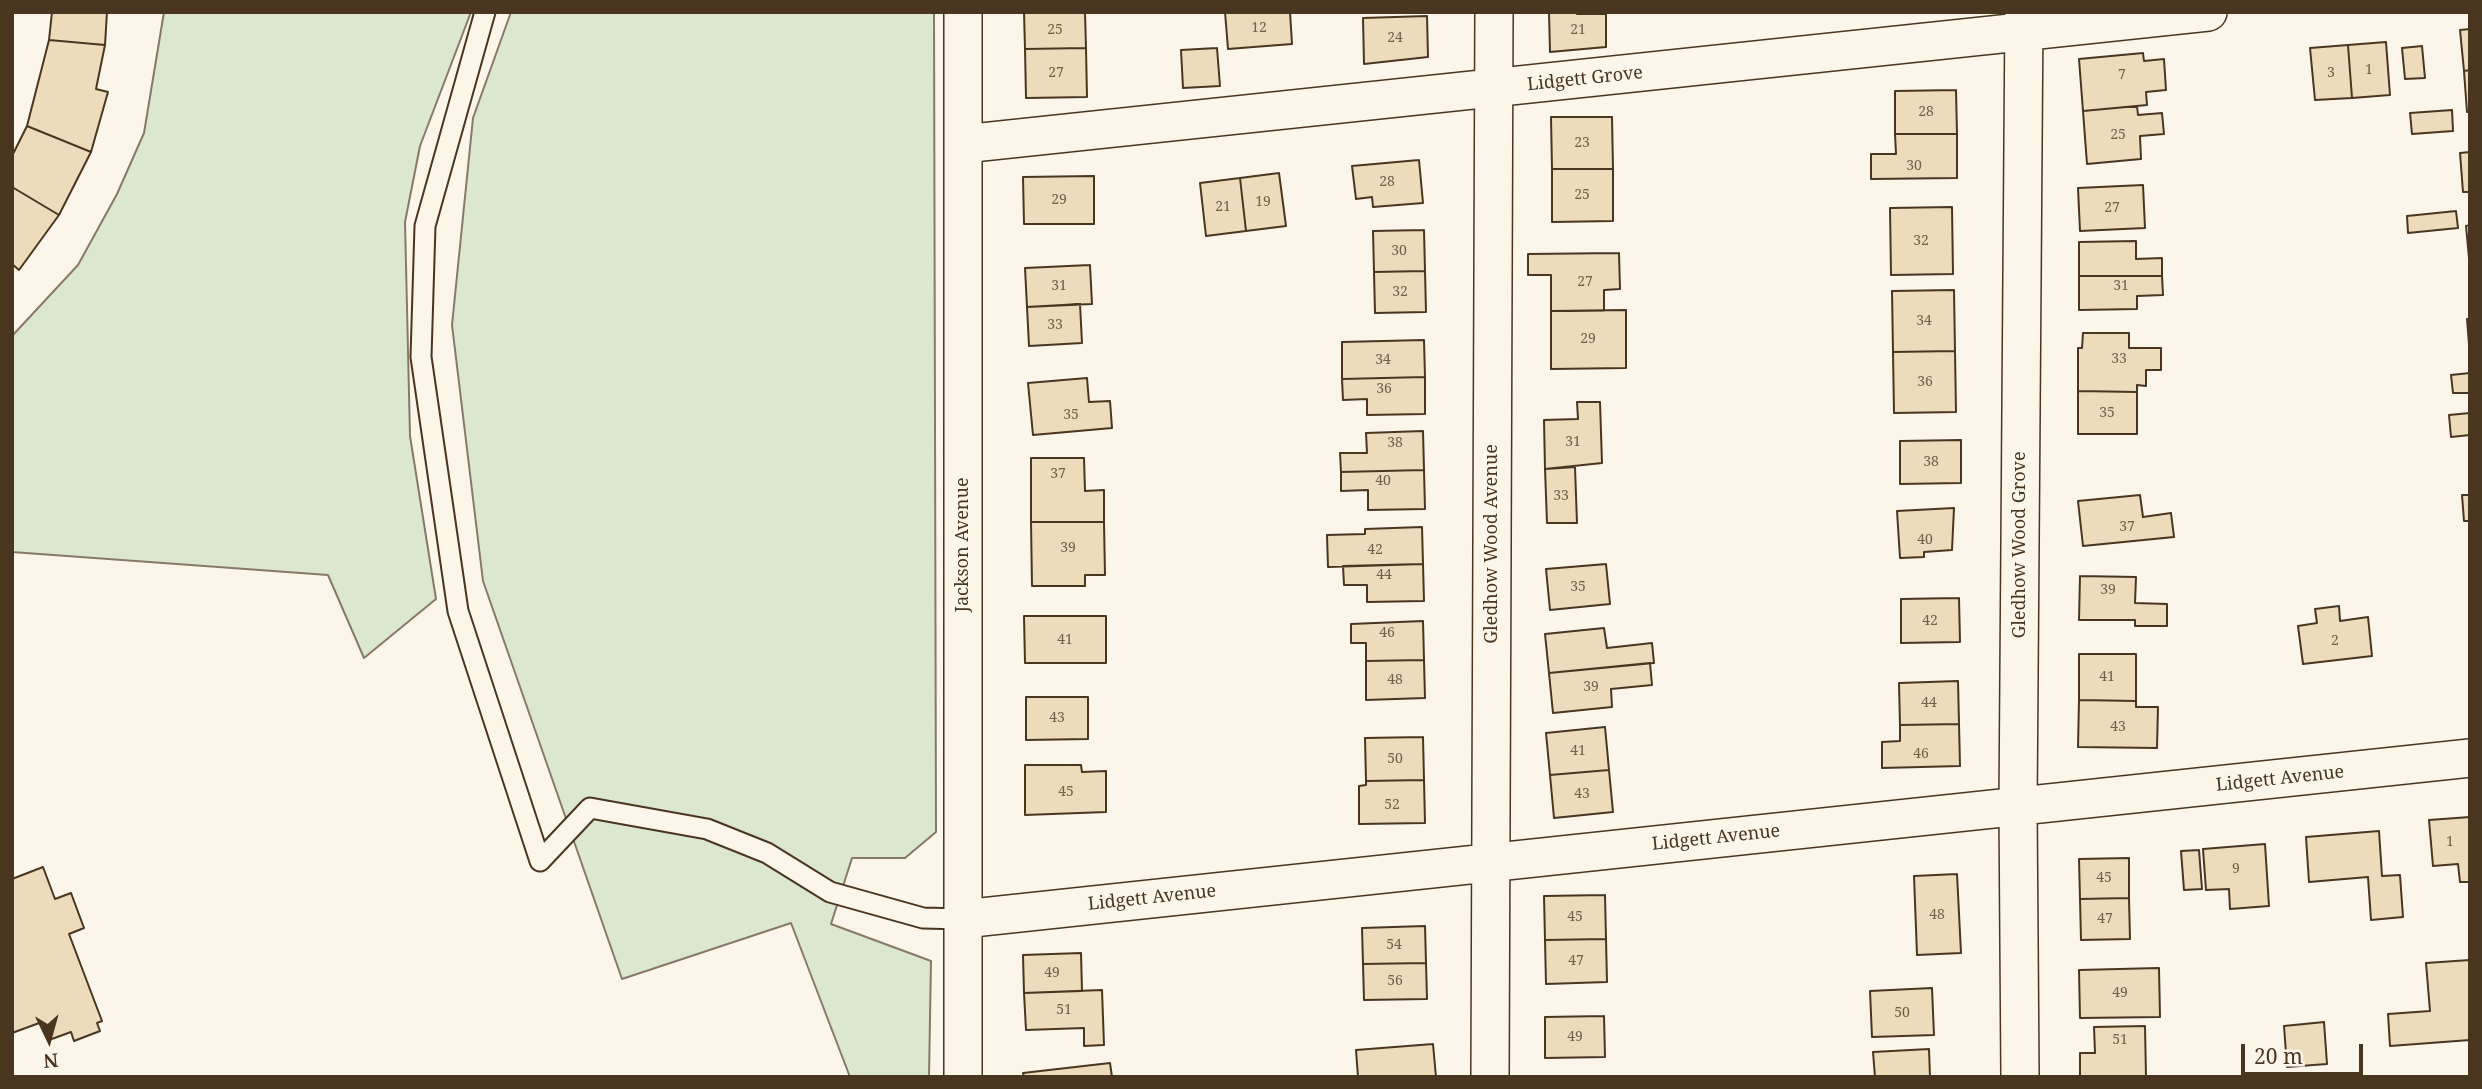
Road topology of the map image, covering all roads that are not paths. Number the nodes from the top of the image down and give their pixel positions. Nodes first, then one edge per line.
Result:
1 (485, 12) edge
2 (962, 12) edge
3 (1494, 12) edge
4 (2208, 12) edge
5 (2024, 23) edge
6 (1495, 89) junction
7 (963, 144) junction
8 (2470, 758) edge
9 (2018, 806) junction
10 (1490, 862) junction
11 (963, 919) junction
12 (963, 1077) edge
13 (1490, 1077) edge
14 (2021, 1077) edge

1 - 11 lane
2 - 7 street, Jackson Avenue
3 - 6 street, Gledhow Wood Avenue
4 - 5 street, Lidgett Grove
5 - 6 street, Lidgett Grove
5 - 9 street, Gledhow Wood Grove
6 - 7 street, Lidgett Grove
6 - 10 street, Gledhow Wood Avenue
7 - 11 street, Jackson Avenue
8 - 9 street, Lidgett Avenue
9 - 10 street, Lidgett Avenue
9 - 14 street, Gledhow Wood Grove
10 - 11 street, Lidgett Avenue
10 - 13 street, Gledhow Wood Avenue
11 - 12 street, Jackson Avenue

